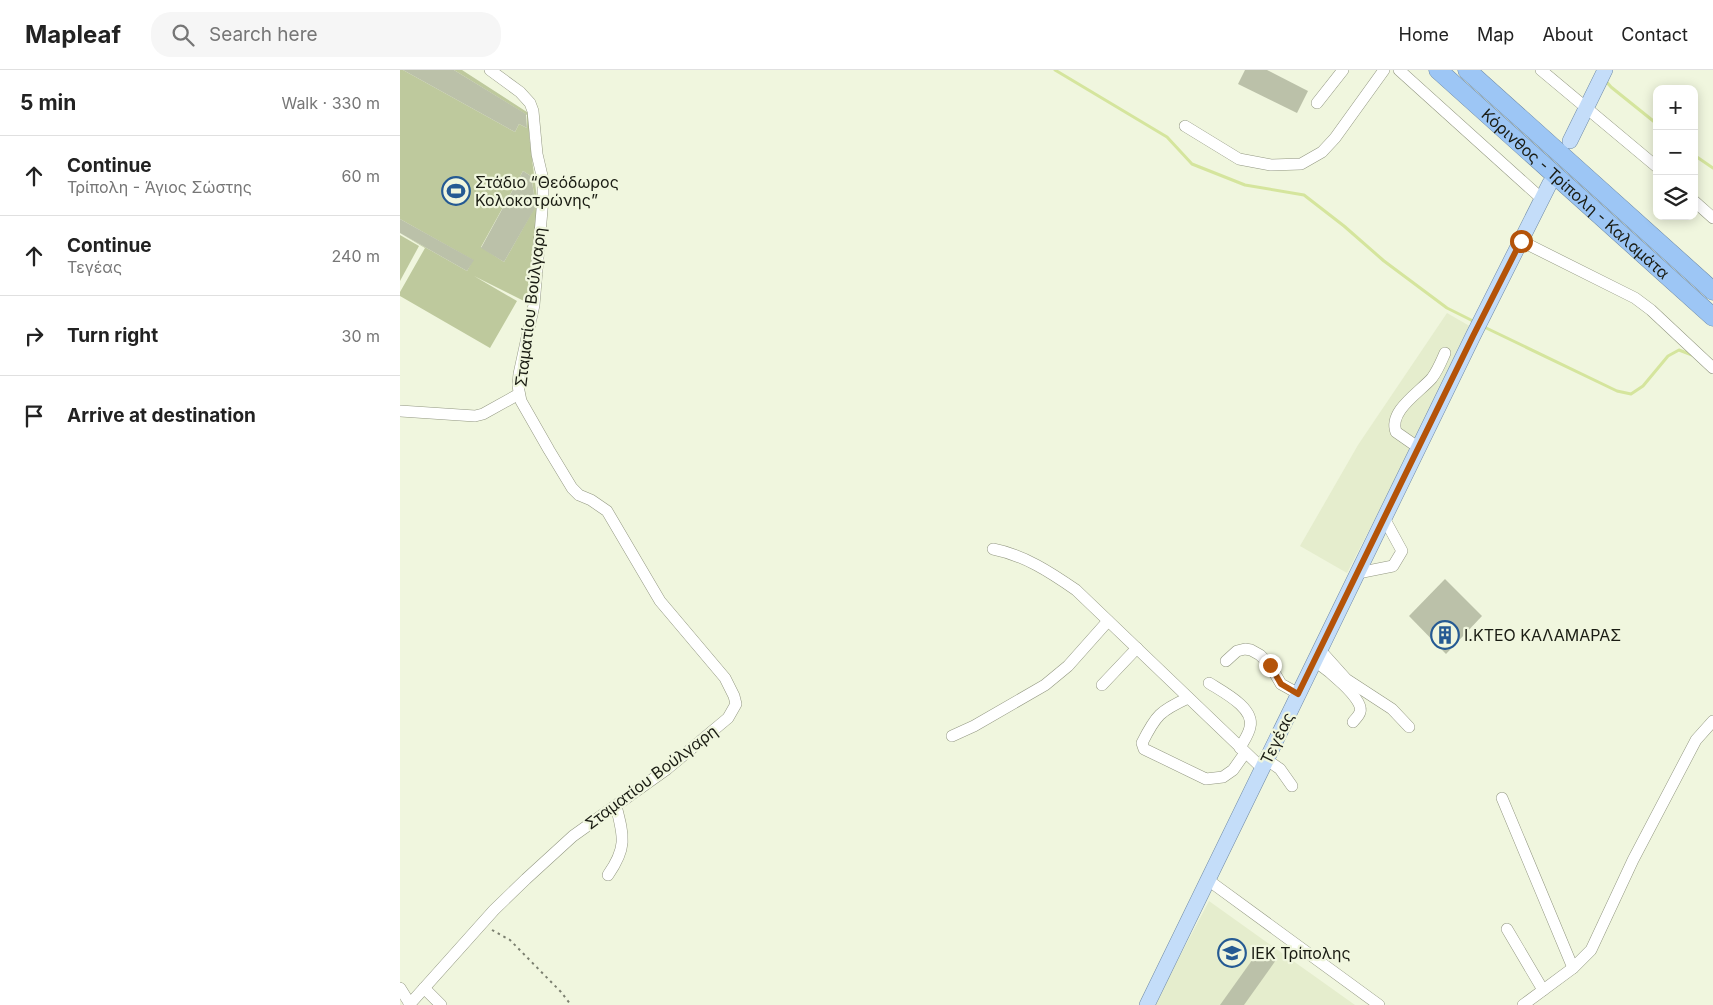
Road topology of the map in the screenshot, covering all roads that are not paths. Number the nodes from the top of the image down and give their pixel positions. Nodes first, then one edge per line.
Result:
1 (490, 70) edge
2 (1343, 70) edge
3 (1384, 70) edge
4 (1399, 70) edge
5 (1438, 70) edge
6 (1467, 70) edge
7 (1541, 70) edge
8 (1603, 75) edge
9 (1318, 103) dead end
10 (1586, 108) junction
11 (1185, 126) dead end
12 (1570, 142) dead end
13 (1653, 164) edge
14 (1550, 182) dead end
15 (1542, 199) junction
16 (1698, 205) edge
17 (1713, 218) edge
18 (1521, 241) junction
19 (1713, 291) edge
20 (1713, 317) edge
21 (1445, 353) dead end
22 (1713, 368) edge
23 (519, 394) junction
24 (400, 411) edge
25 (1419, 448) junction
26 (1384, 518) junction
27 (993, 549) dead end
28 (1358, 573) junction
29 (1108, 621) junction
30 (1137, 648) junction
31 (1318, 655) junction
32 (1226, 661) dead end
33 (1209, 683) dead end
34 (1102, 685) dead end
35 (1298, 694) junction
36 (1188, 698) junction
37 (1713, 721) edge
38 (1353, 722) dead end
39 (1409, 727) dead end
40 (952, 736) dead end
41 (1242, 751) junction
42 (1264, 764) junction
43 (1292, 786) dead end
44 (1502, 798) dead end
45 (616, 806) junction
46 (608, 876) dead end
47 (1208, 880) junction
48 (1507, 929) dead end
49 (1573, 968) junction
50 (400, 988) edge
51 (424, 988) junction
52 (1543, 990) junction
53 (410, 1005) edge
54 (441, 1005) edge
55 (1147, 1005) edge
56 (1379, 1005) edge
57 (1523, 1005) edge

1 - 23 street, Σταματίου Βούλγαρη
2 - 9 street
3 - 11 street
4 - 15 street
5 - 20 highway, Κόρινθος - Τρίπολη - Καλαμάτα
6 - 19 highway, Κόρινθος - Τρίπολη - Καλαμάτα
7 - 10 street
8 - 10 main road
10 - 12 main road
10 - 13 street
14 - 15 main road, Τεγέας
15 - 18 main road, Τεγέας
16 - 17 street
18 - 22 street
18 - 25 main road, Τεγέας
21 - 25 street
23 - 24 street
23 - 45 street, Σταματίου Βούλγαρη
25 - 26 main road, Τεγέας
26 - 28 main road, Τεγέας
26 - 28 street
27 - 29 street
28 - 31 main road, Τεγέας
29 - 30 street
29 - 40 street
30 - 34 street
30 - 36 street
31 - 35 main road, Τεγέας
31 - 38 street
31 - 39 street
32 - 35 street
33 - 41 street
35 - 42 main road, Τεγέας
36 - 41 street
36 - 41 street
37 - 49 street
41 - 42 street
42 - 43 street
42 - 47 main road, Τεγέας
44 - 49 street
45 - 46 street
45 - 51 street, Σταματίου Βούλγαρη
47 - 55 main road, Τεγέας
47 - 56 street
48 - 52 street
49 - 52 street
50 - 53 street
51 - 53 street, Σταματίου Βούλγαρη
51 - 54 street
52 - 57 street

